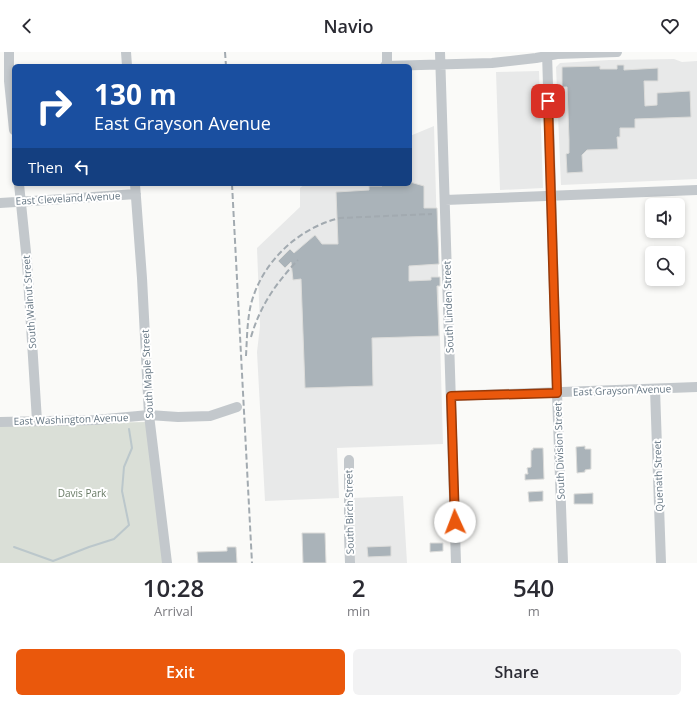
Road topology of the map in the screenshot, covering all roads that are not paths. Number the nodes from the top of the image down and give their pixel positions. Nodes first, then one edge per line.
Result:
1 (9, 52) edge
2 (126, 52) edge
3 (387, 52) edge
4 (440, 52) edge
5 (617, 52) edge
6 (547, 54) edge
7 (127, 64) edge
8 (386, 64) edge
9 (440, 64) junction
10 (412, 65) edge
11 (8, 81) edge
12 (12, 114) edge
13 (19, 186) edge
14 (136, 189) edge
15 (697, 190) edge
16 (552, 196) junction
17 (445, 200) junction
18 (21, 201) junction
19 (0, 203) edge
20 (697, 387) edge
21 (654, 389) junction
22 (557, 393) junction
23 (451, 396) junction
24 (237, 407) dead end
25 (149, 415) junction
26 (37, 421) junction
27 (0, 422) edge
28 (349, 460) dead end
29 (167, 563) edge
30 (350, 563) edge
31 (456, 563) edge
32 (563, 563) edge
33 (661, 563) edge

1 - 11 street
2 - 7 street
3 - 8 street
4 - 9 street, South Linden Street
5 - 6 street
6 - 9 street
6 - 16 street, South Division Street
9 - 10 street
9 - 17 street, South Linden Street
11 - 12 street
13 - 18 street, South Walnut Street
14 - 18 street, East Cleveland Avenue
14 - 25 street, South Maple Street
15 - 16 street
16 - 17 street
16 - 22 street, South Division Street
17 - 23 street, South Linden Street
18 - 19 street, East Cleveland Avenue
18 - 26 street, South Walnut Street
20 - 21 street, East Grayson Avenue
21 - 22 street, East Grayson Avenue
21 - 33 street, Quenath Street
22 - 23 street, East Grayson Avenue
22 - 32 street, South Division Street
23 - 31 street, South Linden Street
24 - 25 street, East Washington Avenue
25 - 26 street, East Washington Avenue
25 - 29 street, South Maple Street
26 - 27 street, East Washington Avenue
28 - 30 street, South Birch Street

